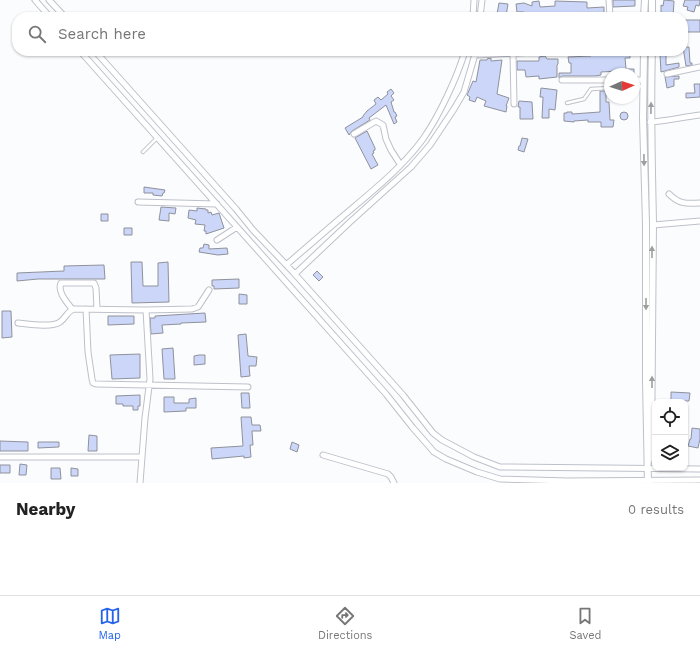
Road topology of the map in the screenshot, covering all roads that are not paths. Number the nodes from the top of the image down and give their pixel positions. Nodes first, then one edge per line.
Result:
1 (35, 0) edge
2 (49, 0) edge
3 (474, 0) edge
4 (482, 0) edge
5 (609, 0) edge
6 (645, 0) edge
7 (652, 0) edge
8 (46, 12) edge
9 (60, 12) edge
10 (473, 12) edge
11 (481, 12) edge
12 (610, 12) edge
13 (644, 12) edge
14 (652, 12) edge
15 (84, 56) edge
16 (99, 56) edge
17 (463, 56) edge
18 (474, 56) edge
19 (513, 56) edge
20 (644, 56) edge
21 (652, 56) edge
22 (700, 68) edge
23 (667, 74) dead end
24 (562, 80) dead end
25 (604, 80) edge
26 (640, 82) edge
27 (643, 83) junction
28 (640, 84) edge
29 (604, 88) edge
30 (567, 103) dead end
31 (514, 104) dead end
32 (700, 115) edge
33 (650, 122) junction
34 (354, 134) dead end
35 (158, 138) junction
36 (143, 152) dead end
37 (400, 164) junction
38 (669, 194) dead end
39 (138, 202) dead end
40 (700, 203) edge
41 (217, 204) junction
42 (700, 221) edge
43 (653, 225) junction
44 (237, 227) junction
45 (217, 240) dead end
46 (287, 265) junction
47 (294, 273) junction
48 (210, 290) dead end
49 (72, 309) junction
50 (86, 309) junction
51 (98, 309) junction
52 (146, 310) junction
53 (18, 323) dead end
54 (149, 385) junction
55 (248, 387) dead end
56 (323, 455) dead end
57 (142, 456) junction
58 (0, 457) edge
59 (648, 462) junction
60 (700, 469) edge
61 (648, 470) junction
62 (700, 480) edge
63 (501, 481) edge
64 (648, 481) edge
65 (140, 483) edge
66 (394, 483) edge

1 - 8 street
2 - 9 street
3 - 10 street
4 - 11 street
5 - 12 street
6 - 13 street
7 - 14 street
15 - 35 street
16 - 46 street
17 - 37 street
18 - 47 street
19 - 31 street
20 - 27 street
33 -> 21 street
22 - 23 street
24 - 25 street
26 - 27 street
27 - 28 lane
27 -> 59 street
29 - 30 lane
32 - 33 street
33 - 43 street
34 - 37 street
35 - 36 lane
35 - 41 street
37 - 46 street
38 - 40 street
39 - 41 street
41 - 44 street
42 - 43 street
59 -> 43 street
44 - 45 street
44 - 63 street
46 - 47 street
47 - 61 street
48 - 52 street
49 - 50 street
49 - 51 street
49 - 53 street
50 - 51 street
50 - 54 street
51 - 52 street
52 - 54 street
54 - 55 street
54 - 57 street
56 - 66 street
57 - 58 street
57 - 65 street
59 - 61 street
60 - 61 street
61 - 64 street
62 - 64 street
63 - 64 street

